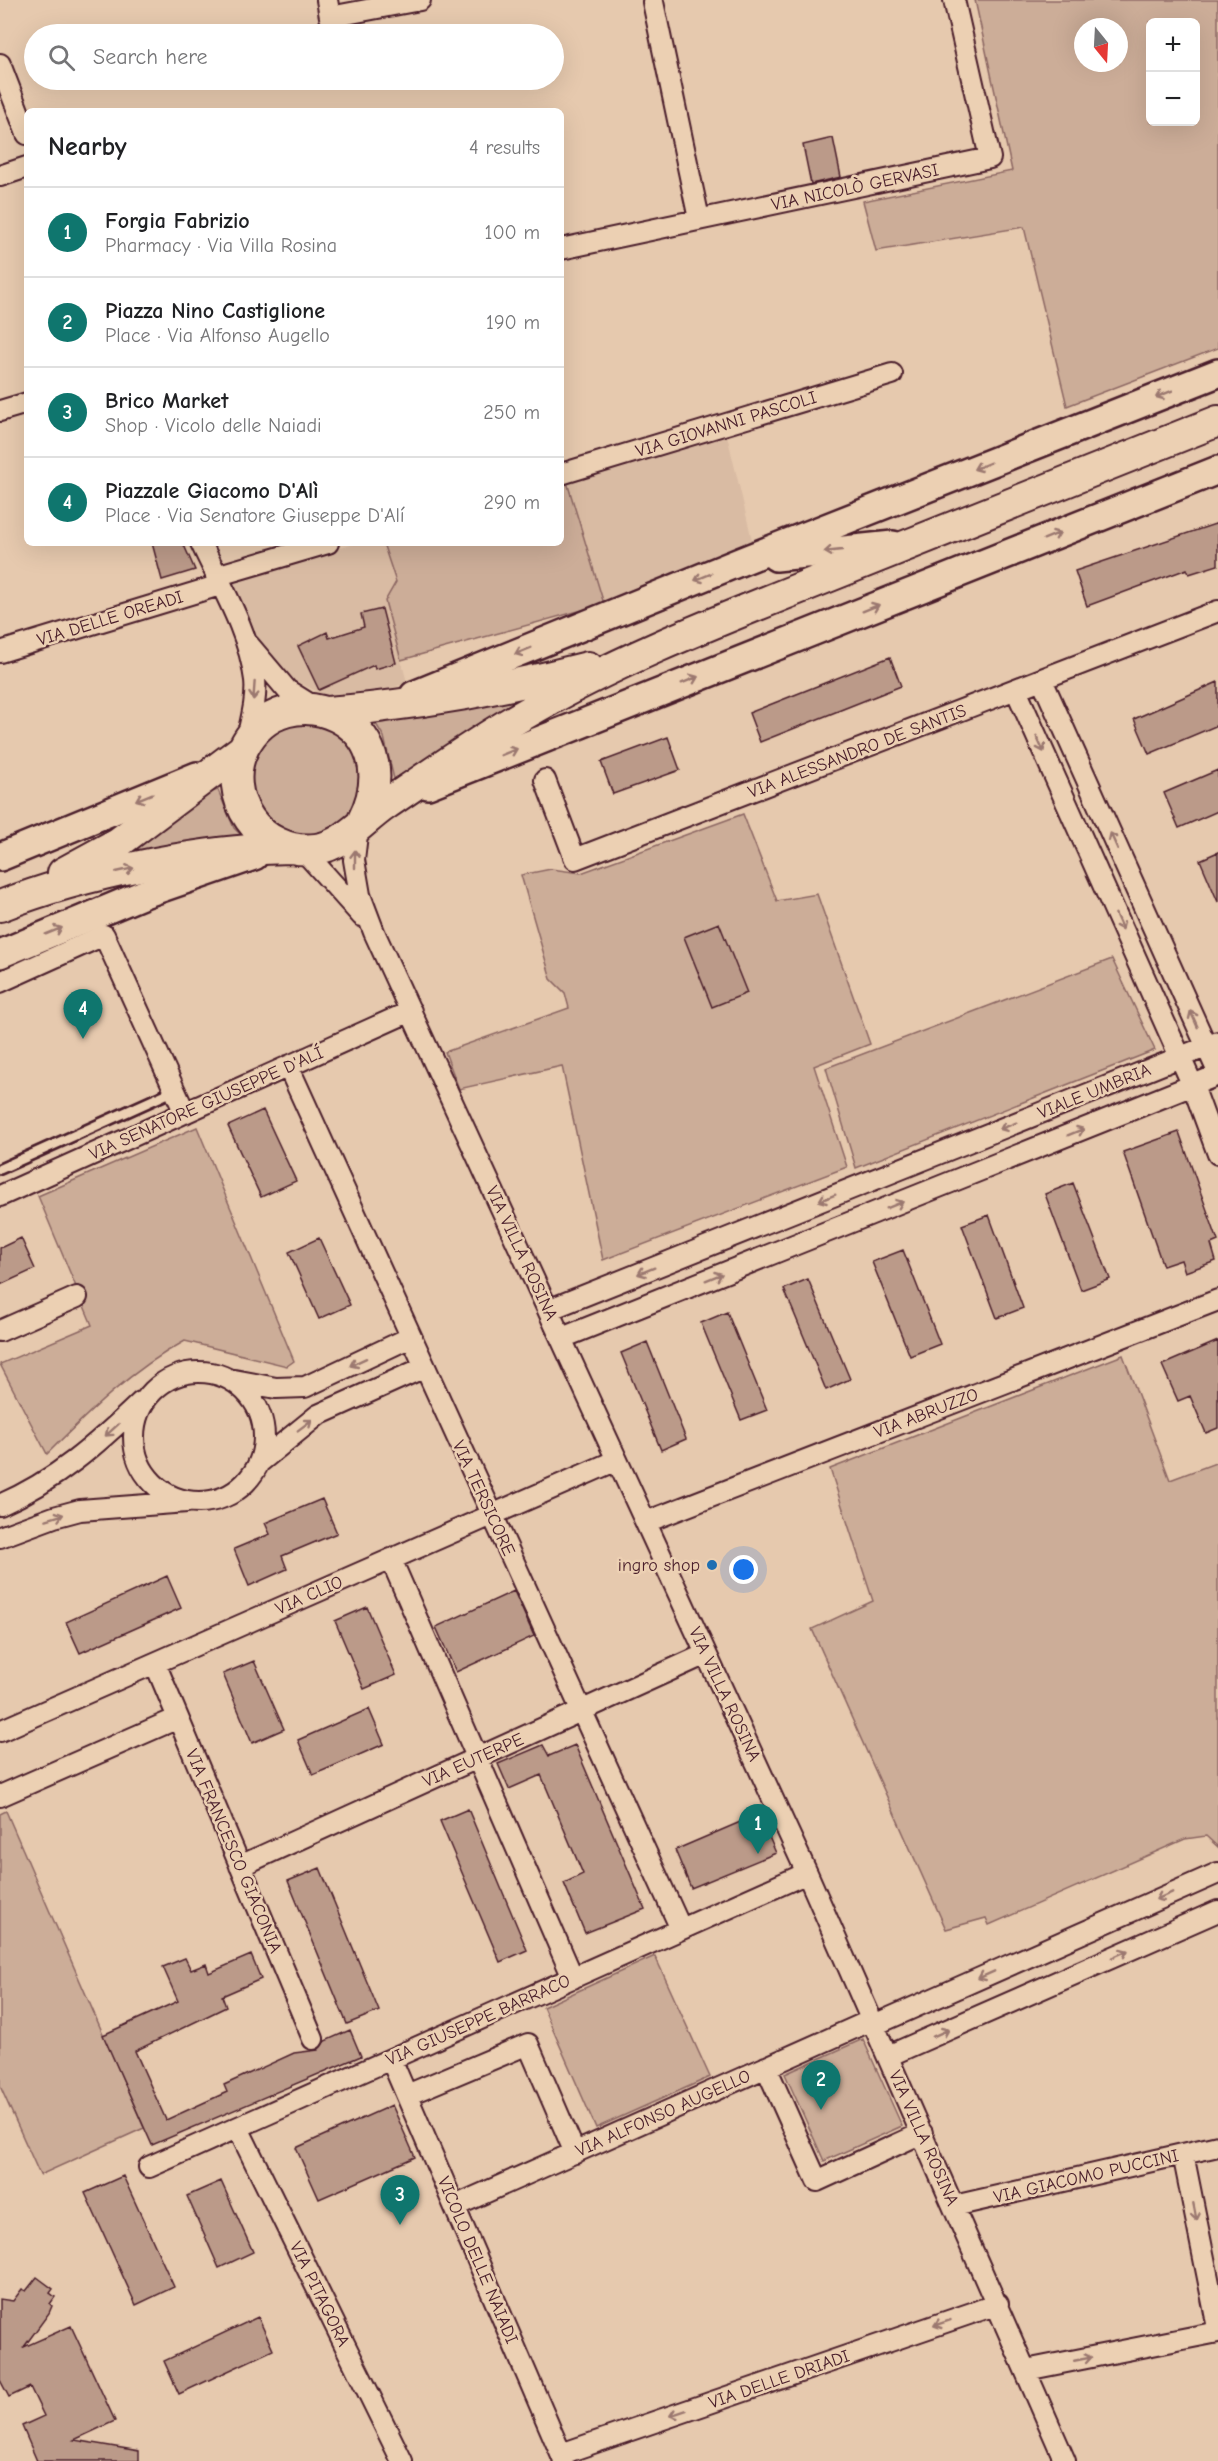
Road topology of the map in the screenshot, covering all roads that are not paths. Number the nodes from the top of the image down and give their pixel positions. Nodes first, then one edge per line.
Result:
1 (327, 0) edge
2 (420, 0) edge
3 (954, 0) edge
4 (653, 2) dead end
5 (0, 64) edge
6 (24, 126) edge
7 (24, 168) edge
8 (0, 176) edge
9 (699, 219) junction
10 (564, 248) edge
11 (1218, 373) edge
12 (892, 374) dead end
13 (24, 404) edge
14 (0, 411) edge
15 (1218, 421) edge
16 (1218, 470) edge
17 (564, 473) edge
18 (912, 543) junction
19 (202, 546) edge
20 (319, 546) edge
21 (742, 561) junction
22 (218, 580) junction
23 (1218, 611) edge
24 (245, 640) junction
25 (0, 652) edge
26 (640, 652) junction
27 (1042, 680) junction
28 (1016, 690) junction
29 (388, 706) junction
30 (323, 711) junction
31 (245, 746) junction
32 (218, 768) junction
33 (545, 780) dead end
34 (396, 798) junction
35 (361, 823) junction
36 (291, 849) junction
37 (0, 857) edge
38 (1126, 866) junction
39 (1100, 878) junction
40 (4, 904) edge
41 (375, 933) junction
42 (0, 954) edge
43 (0, 982) edge
44 (411, 1011) junction
45 (1212, 1044) edge
46 (1180, 1057) junction
47 (288, 1066) junction
48 (1218, 1074) edge
49 (1193, 1086) junction
50 (175, 1090) junction
51 (185, 1113) junction
52 (970, 1141) junction
53 (1218, 1154) edge
54 (0, 1169) edge
55 (982, 1170) junction
56 (0, 1196) edge
57 (782, 1216) junction
58 (794, 1245) junction
59 (614, 1283) junction
60 (77, 1297) dead end
61 (1214, 1300) edge
62 (549, 1310) junction
63 (626, 1312) junction
64 (0, 1331) edge
65 (411, 1338) junction
66 (562, 1338) junction
67 (425, 1367) junction
68 (233, 1380) junction
69 (154, 1389) junction
70 (617, 1460) junction
71 (260, 1462) junction
72 (192, 1502) junction
73 (0, 1505) edge
74 (492, 1515) junction
75 (646, 1522) junction
76 (0, 1537) edge
77 (391, 1559) junction
78 (706, 1654) junction
79 (155, 1663) junction
80 (581, 1710) junction
81 (178, 1718) junction
82 (0, 1731) edge
83 (477, 1758) junction
84 (0, 1796) edge
85 (240, 1866) junction
86 (807, 1873) junction
87 (1218, 1873) edge
88 (1218, 1911) edge
89 (681, 1929) junction
90 (573, 1978) junction
91 (873, 2023) junction
92 (313, 2039) dead end
93 (888, 2056) junction
94 (391, 2059) junction
95 (766, 2067) junction
96 (407, 2095) junction
97 (238, 2128) junction
98 (922, 2133) junction
99 (1218, 2146) edge
100 (575, 2153) junction
101 (1183, 2154) junction
102 (149, 2167) dead end
103 (454, 2206) junction
104 (954, 2206) junction
105 (998, 2304) junction
106 (1218, 2330) edge
107 (1026, 2370) junction
108 (562, 2457) edge
109 (402, 2461) edge
110 (1065, 2461) edge

1 - 2 street
3 - 9 street, VIA NICOLÒ GERVASI
4 - 9 street
5 - 6 street
7 - 8 street
9 - 10 street, VIA NICOLÒ GERVASI
11 -> 21 street
12 - 17 street, VIA GIOVANNI PASCOLI
13 - 14 street
15 - 18 main road
34 -> 16 street
18 -> 21 street
18 - 26 main road
19 - 22 street
20 - 22 street
21 -> 29 street
22 - 24 street
22 - 25 street, VIA DELLE OREADI
23 - 27 street, VIA ALESSANDRO DE SANTIS
24 - 30 street
24 -> 31 street
26 - 29 main road
26 - 34 main road
27 - 28 street, VIA ALESSANDRO DE SANTIS
38 -> 27 street
28 - 33 street, VIA ALESSANDRO DE SANTIS
28 -> 39 street
29 - 30 main road
30 - 31 main road
30 - 35 main road
31 - 32 main road
31 - 36 main road
32 -> 37 street
32 - 40 main road
34 - 35 main road
35 - 36 main road
41 -> 35 street, VIA VILLA ROSINA
40 -> 36 main road
36 - 41 street, VIA VILLA ROSINA
42 -> 36 street
38 - 39 street
45 -> 38 street
39 -> 46 street
41 - 44 street, VIA VILLA ROSINA
43 - 50 street
44 - 47 street, VIA SENATORE GIUSEPPE D'ALÍ
44 - 62 street, VIA VILLA ROSINA
45 - 46 street, VIALE UMBRIA
45 - 48 street
46 - 49 street
46 -> 52 street, VIALE UMBRIA
47 - 51 street, VIA SENATORE GIUSEPPE D'ALÍ
47 - 65 street, VIA TERSICORE
48 - 49 street, VIALE UMBRIA
49 - 53 street
55 -> 49 street, VIALE UMBRIA
50 - 51 street
50 - 54 lane
51 - 56 street, VIA SENATORE GIUSEPPE D'ALÍ
52 - 55 street
52 -> 57 street, VIALE UMBRIA
58 -> 55 street, VIALE UMBRIA
57 - 58 street
57 -> 59 street, VIALE UMBRIA
63 -> 58 street, VIALE UMBRIA
59 - 62 street, VIALE UMBRIA
59 - 63 street
60 - 64 street
61 - 75 street, VIA ABRUZZO
62 - 66 street, VIA VILLA ROSINA
63 - 66 street, VIALE UMBRIA
65 - 67 street, VIA TERSICORE
65 -> 68 street
66 - 70 street, VIA VILLA ROSINA
71 -> 67 street
67 - 74 street, VIA TERSICORE
68 - 69 street
68 - 71 street
69 - 72 street
69 -> 73 street
70 - 74 street, VIA CLIO
70 - 75 street, VIA VILLA ROSINA
71 - 72 street
76 -> 72 street
74 - 77 street, VIA CLIO
74 - 80 street, VIA TERSICORE
75 - 78 street, VIA VILLA ROSINA
77 - 79 street, VIA CLIO
77 - 83 street
78 - 80 street, VIA EUTERPE
78 - 86 street, VIA VILLA ROSINA
79 - 81 street, VIA FRANCESCO GIACONIA
79 - 82 street, VIA CLIO
80 - 83 street, VIA EUTERPE
80 - 89 street, VIA TERSICORE
81 - 84 street
81 - 85 street, VIA FRANCESCO GIACONIA
83 - 85 street, VIA EUTERPE
83 - 90 street
85 - 92 street, VIA FRANCESCO GIACONIA
86 - 89 street, VIA GIUSEPPE BARRACO
86 - 91 street, VIA VILLA ROSINA
87 -> 91 street, VIA ALFONSO AUGELLO
93 -> 88 street
89 - 90 street, VIA GIUSEPPE BARRACO
90 - 94 street, VIA GIUSEPPE BARRACO
91 - 93 street, VIA VILLA ROSINA
91 - 95 street, VIA ALFONSO AUGELLO
93 - 98 street, VIA VILLA ROSINA
94 - 96 street, VICOLO DELLE NAIADI
94 - 97 street, VIA GIUSEPPE BARRACO
95 - 98 street
95 - 100 street, VIA ALFONSO AUGELLO
96 - 100 street
96 - 103 street, VICOLO DELLE NAIADI
97 - 102 street, VIA GIUSEPPE BARRACO
97 - 109 street, VIA PITAGORA
98 - 104 street, VIA VILLA ROSINA
99 - 101 street, VIA GIACOMO PUCCINI
100 - 103 street, VIA ALFONSO AUGELLO
101 - 104 street, VIA GIACOMO PUCCINI
101 -> 106 street
103 - 108 street, VICOLO DELLE NAIADI
104 - 105 street, VIA VILLA ROSINA
105 - 107 street, VIA VILLA ROSINA
105 -> 108 street, VIA DELLE DRIADI
107 -> 106 street
107 - 110 street, VIA VILLA ROSINA

